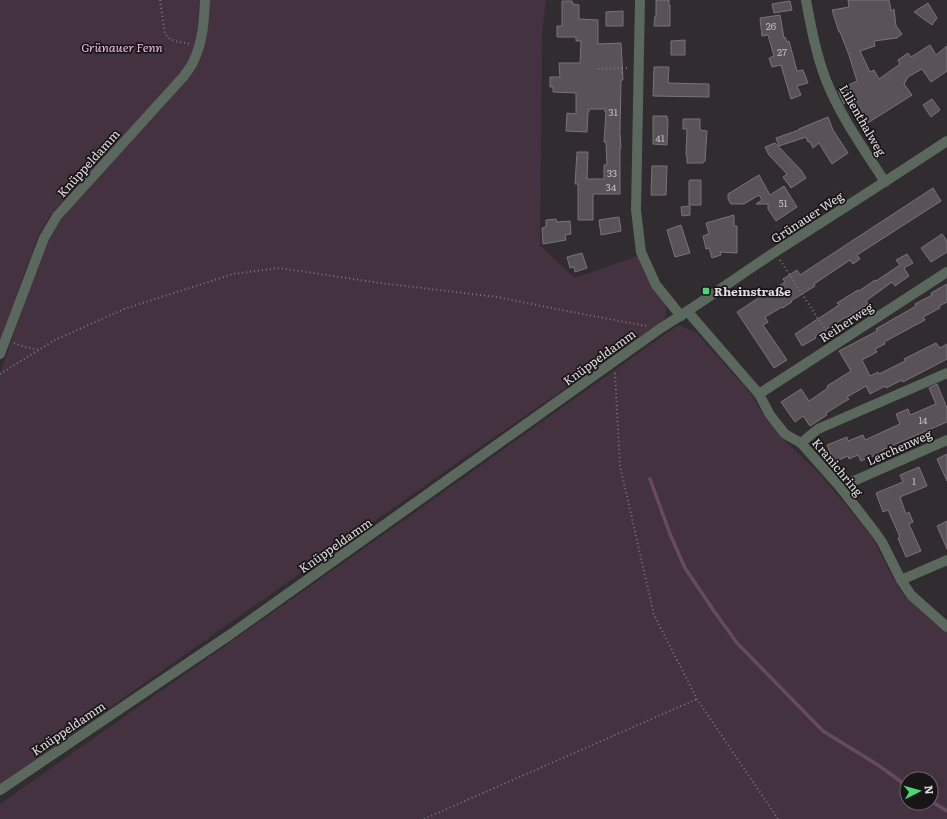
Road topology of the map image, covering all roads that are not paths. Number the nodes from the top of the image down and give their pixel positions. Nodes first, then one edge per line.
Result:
1 (205, 0) edge
2 (640, 0) edge
3 (806, 0) edge
4 (947, 141) edge
5 (885, 182) junction
6 (947, 272) edge
7 (684, 314) junction
8 (0, 354) edge
9 (947, 373) edge
10 (759, 394) junction
11 (947, 440) edge
12 (801, 443) junction
13 (840, 487) junction
14 (947, 560) edge
15 (901, 580) junction
16 (947, 627) edge
17 (0, 790) edge

1 - 8 street, Knüppeldamm
2 - 7 street
3 - 5 street, Lilienthalweg
4 - 5 street, Grünauer Weg
5 - 7 street, Grünauer Weg
6 - 10 street, Reiherweg
7 - 10 street, Kranichring
7 - 17 street, Knüppeldamm
9 - 12 street
10 - 12 street, Kranichring
11 - 13 street, Lerchenweg
12 - 13 street, Kranichring
13 - 15 street, Kranichring
14 - 15 street
15 - 16 street, Kranichring

